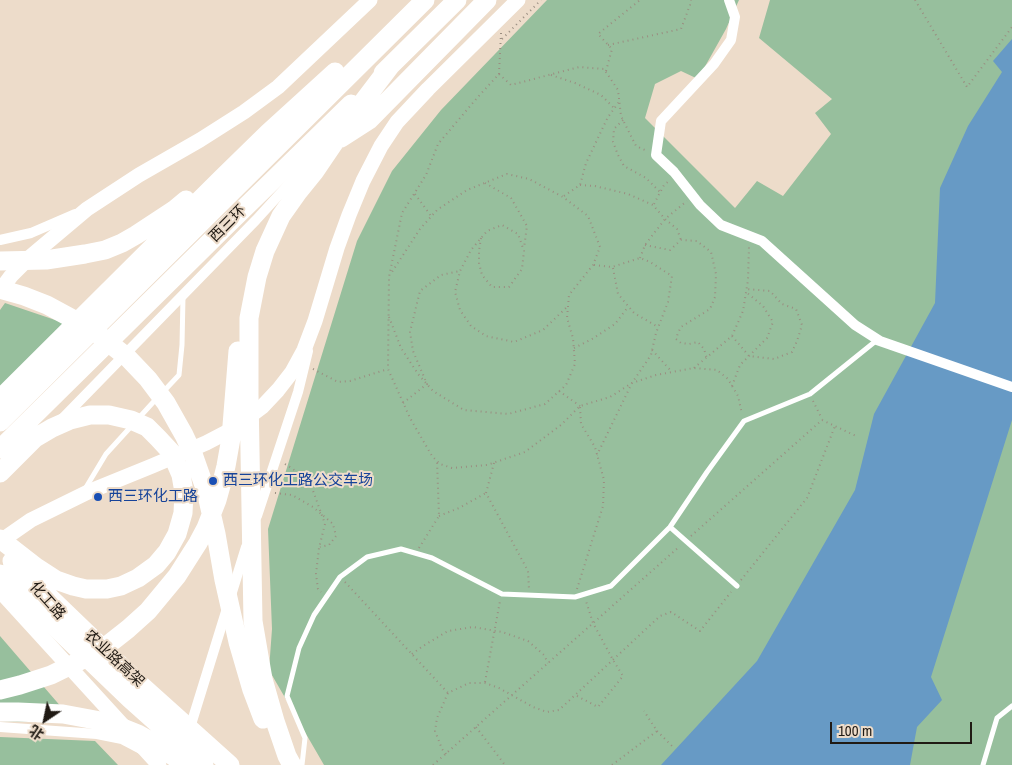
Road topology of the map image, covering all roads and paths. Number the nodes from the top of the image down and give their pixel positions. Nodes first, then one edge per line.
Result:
1 (370, 0) edge
2 (425, 0) edge
3 (457, 0) edge
4 (487, 0) edge
5 (518, 0) edge
6 (541, 0) edge
7 (640, 0) edge
8 (691, 0) edge
9 (729, 0) edge
10 (916, 0) edge
11 (502, 15) junction
12 (1012, 27) edge
13 (501, 40) junction
14 (608, 45) junction
15 (391, 65) junction
16 (606, 72) junction
17 (499, 74) junction
18 (550, 75) junction
19 (619, 102) junction
20 (614, 108) junction
21 (623, 120) junction
22 (276, 137) junction
23 (335, 141) junction
24 (656, 154) junction
25 (677, 175) junction
26 (485, 183) junction
27 (580, 185) junction
28 (298, 192) junction
29 (660, 192) junction
30 (414, 193) junction
31 (564, 196) junction
32 (693, 196) junction
33 (653, 205) junction
34 (88, 209) junction
35 (431, 216) junction
36 (665, 218) junction
37 (749, 236) junction
38 (481, 238) junction
39 (0, 240) edge
40 (681, 240) junction
41 (646, 245) junction
42 (524, 251) junction
43 (640, 258) junction
44 (0, 261) edge
45 (593, 265) junction
46 (612, 267) junction
47 (460, 271) junction
48 (388, 277) junction
49 (0, 290) edge
50 (746, 291) junction
51 (183, 295) junction
52 (568, 306) junction
53 (628, 306) junction
54 (388, 316) junction
55 (315, 321) junction
56 (658, 327) junction
57 (732, 336) junction
58 (878, 341) junction
59 (574, 348) junction
60 (652, 350) junction
61 (749, 356) junction
62 (706, 358) junction
63 (305, 364) junction
64 (694, 368) junction
65 (388, 369) junction
66 (672, 372) junction
67 (632, 383) junction
68 (427, 384) junction
69 (732, 386) junction
70 (1012, 387) edge
71 (559, 391) junction
72 (810, 394) junction
73 (0, 399) edge
74 (403, 403) junction
75 (580, 406) junction
76 (822, 420) junction
77 (744, 421) junction
78 (0, 422) edge
79 (835, 426) junction
80 (856, 436) dead end
81 (0, 449) edge
82 (597, 455) junction
83 (276, 459) junction
84 (437, 461) junction
85 (494, 463) junction
86 (0, 473) edge
87 (0, 484) edge
88 (265, 492) junction
89 (486, 493) junction
90 (80, 496) junction
91 (320, 512) junction
92 (439, 516) junction
93 (670, 527) junction
94 (0, 541) edge
95 (686, 541) junction
96 (319, 548) junction
97 (0, 549) edge
98 (415, 553) junction
99 (0, 574) edge
100 (340, 577) junction
101 (736, 586) junction
102 (0, 591) edge
103 (502, 594) junction
104 (584, 594) junction
105 (530, 595) junction
106 (575, 597) junction
107 (326, 598) junction
108 (593, 623) junction
109 (495, 630) junction
110 (412, 654) junction
111 (613, 660) junction
112 (548, 663) junction
113 (485, 683) junction
114 (0, 690) edge
115 (448, 693) junction
116 (512, 695) junction
117 (576, 695) junction
118 (1012, 706) edge
119 (644, 711) dead end
120 (0, 712) edge
121 (0, 726) edge
122 (476, 727) junction
123 (657, 731) junction
124 (674, 748) dead end
125 (446, 754) junction
126 (155, 760) edge
127 (186, 765) edge
128 (194, 765) edge
129 (204, 765) edge
130 (230, 765) edge
131 (284, 765) edge
132 (292, 765) edge
133 (302, 765) edge
134 (433, 765) edge
135 (505, 765) edge
136 (612, 765) edge
137 (983, 765) edge

1 - 34 main road
2 - 22 highway
3 - 15 highway, 西三环
4 - 23 highway
5 - 11 main road
6 - 13 path
7 - 14 path
8 - 14 path
9 - 24 street
10 - 12 path
11 - 13 path
11 - 55 main road
13 - 17 path
14 - 16 path
15 - 23 highway
15 - 81 highway, 西三环
16 - 18 path
16 - 19 path
17 - 18 path
17 - 30 path
18 - 20 path
19 - 20 path
19 - 21 path
20 - 27 path
21 - 24 path
21 - 29 path
22 - 44 highway
22 - 73 highway
22 - 78 highway, 西三环
23 - 28 highway
23 - 51 street
24 - 25 street
25 - 29 path
25 - 32 street
26 - 31 path
26 - 35 path
26 - 42 path
27 - 31 path
27 - 33 path
28 - 114 highway
28 - 132 highway
29 - 33 path
30 - 35 path
30 - 48 path
31 - 45 path
32 - 36 path
32 - 37 street
33 - 36 path
34 - 39 street
34 - 49 main road
35 - 48 path
36 - 40 path
36 - 41 path
37 - 50 path
37 - 58 street
38 - 42 path
38 - 42 path
38 - 47 path
40 - 41 path
40 - 62 path
41 - 43 path
43 - 46 path
43 - 56 path
45 - 46 path
45 - 52 path
46 - 53 path
47 - 52 path
47 - 68 path
48 - 54 path
49 - 131 highway
50 - 57 path
50 - 61 path
50 - 61 path
51 - 87 street
51 - 90 lane
52 - 59 path
53 - 56 path
53 - 59 path
54 - 65 path
54 - 68 path
55 - 63 street
55 - 90 main road
56 - 60 path
57 - 61 path
57 - 62 path
58 - 70 street
58 - 72 lane
59 - 71 path
60 - 66 path
60 - 67 path
61 - 69 path
62 - 64 path
63 - 65 path
63 - 83 street
64 - 66 path
64 - 69 path
65 - 74 path
66 - 67 path
67 - 75 path
67 - 82 path
68 - 71 path
68 - 74 path
69 - 77 path
71 - 75 path
72 - 76 path
72 - 77 lane
74 - 84 path
75 - 82 path
75 - 85 path
76 - 79 path
76 - 95 path
77 - 93 lane
79 - 80 path
79 - 101 path
82 - 106 path
83 - 88 street
83 - 91 path
84 - 85 path
84 - 92 path
85 - 89 path
86 - 94 highway
88 - 91 path
88 - 128 street
89 - 92 path
89 - 105 path
90 - 94 main road
91 - 96 path
91 - 96 path
92 - 98 path
93 - 95 lane
93 - 104 lane
95 - 101 lane
95 - 108 path
96 - 107 path
97 - 128 main road, 化工路
97 - 130 highway, 农业路高架
98 - 100 lane
98 - 103 lane
99 - 129 highway, 农业路高架
100 - 107 lane
100 - 110 path
101 - 111 path
102 - 126 main road, 化工路
103 - 105 lane
103 - 109 path
104 - 106 lane
104 - 108 path
105 - 106 lane
107 - 133 lane
108 - 111 path
108 - 112 path
109 - 110 path
109 - 112 path
109 - 113 path
110 - 115 path
111 - 117 path
111 - 117 path
112 - 116 path
113 - 115 path
113 - 116 path
115 - 125 path
116 - 117 path
116 - 122 path
118 - 137 lane
119 - 123 path
120 - 127 highway
121 - 126 street
122 - 125 path
122 - 135 path
123 - 124 path
123 - 136 path
125 - 134 path

